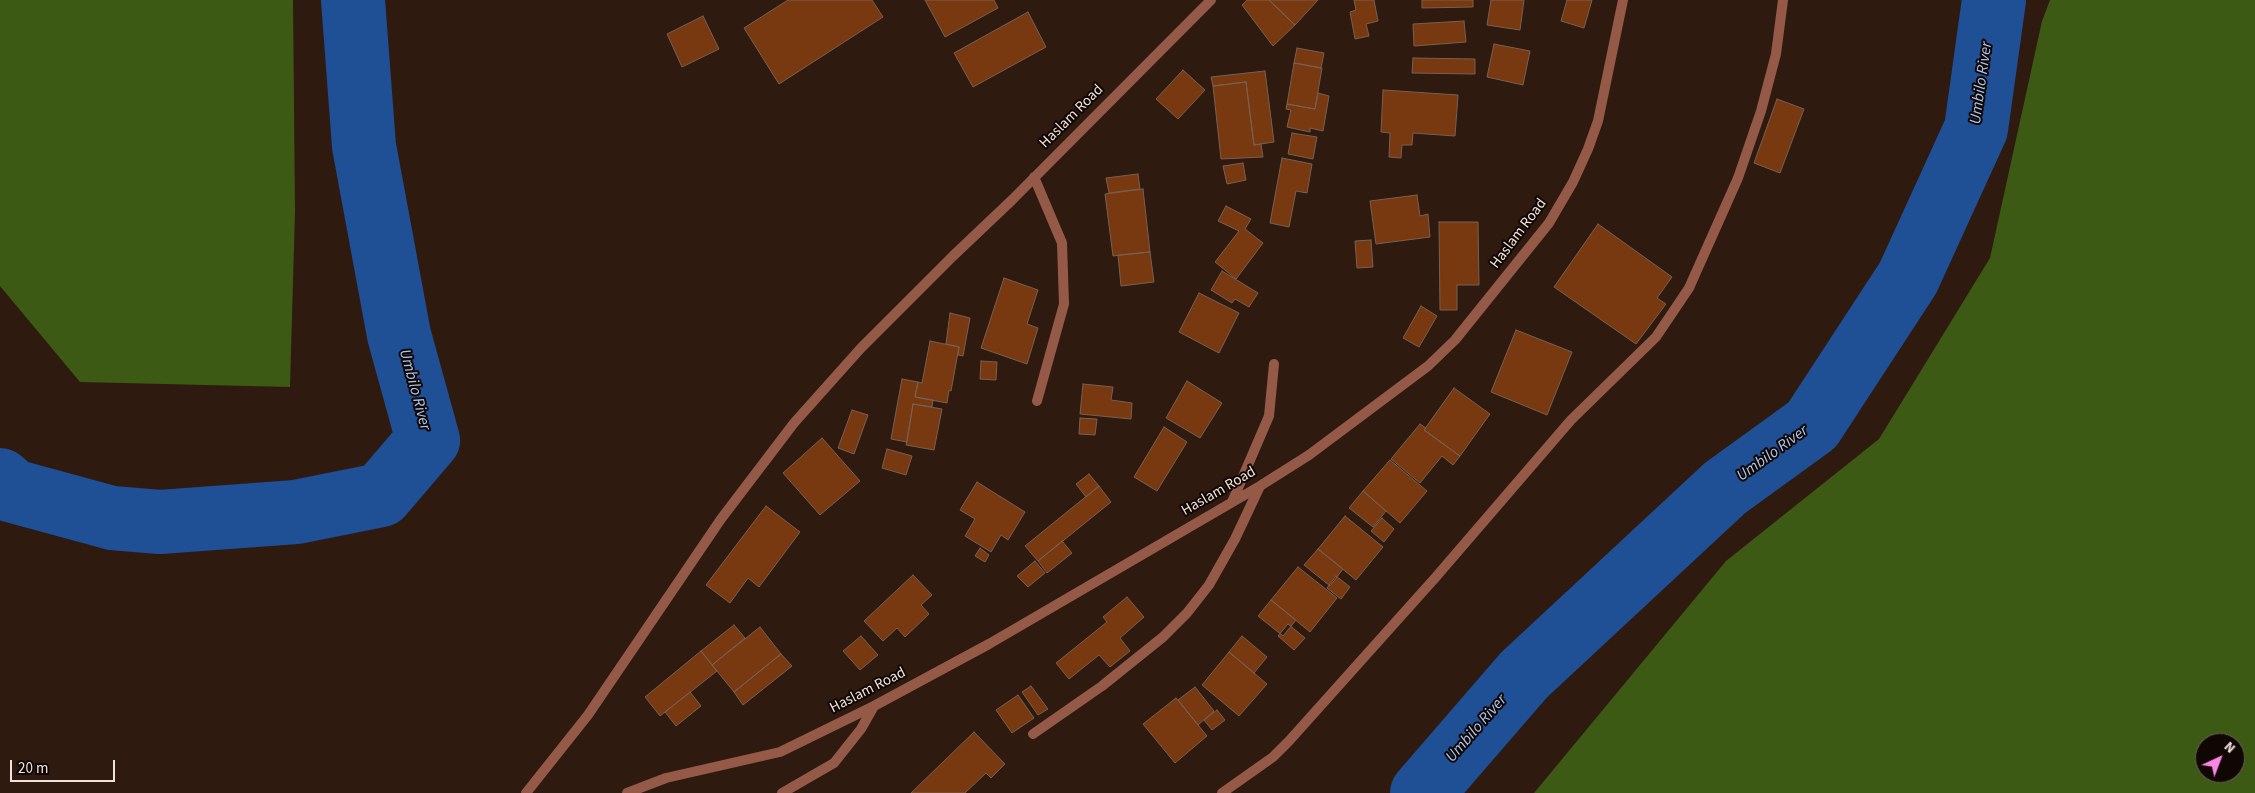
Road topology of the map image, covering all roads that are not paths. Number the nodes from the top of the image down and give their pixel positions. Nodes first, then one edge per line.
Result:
1 (1211, 0) edge
2 (1623, 0) edge
3 (1783, 0) edge
4 (1034, 177) junction
5 (1274, 364) dead end
6 (1037, 401) dead end
7 (1260, 486) junction
8 (1232, 502) junction
9 (874, 706) junction
10 (1033, 734) dead end
11 (526, 793) edge
12 (627, 793) edge
13 (782, 793) edge
14 (1222, 793) edge

1 - 4 street, Haslam Road
2 - 7 street, Haslam Road
3 - 14 street
4 - 6 street
4 - 11 street, Haslam Road
5 - 8 street
7 - 8 street, Haslam Road
7 - 10 street
8 - 9 street, Haslam Road
9 - 12 street, Haslam Road
9 - 13 street

